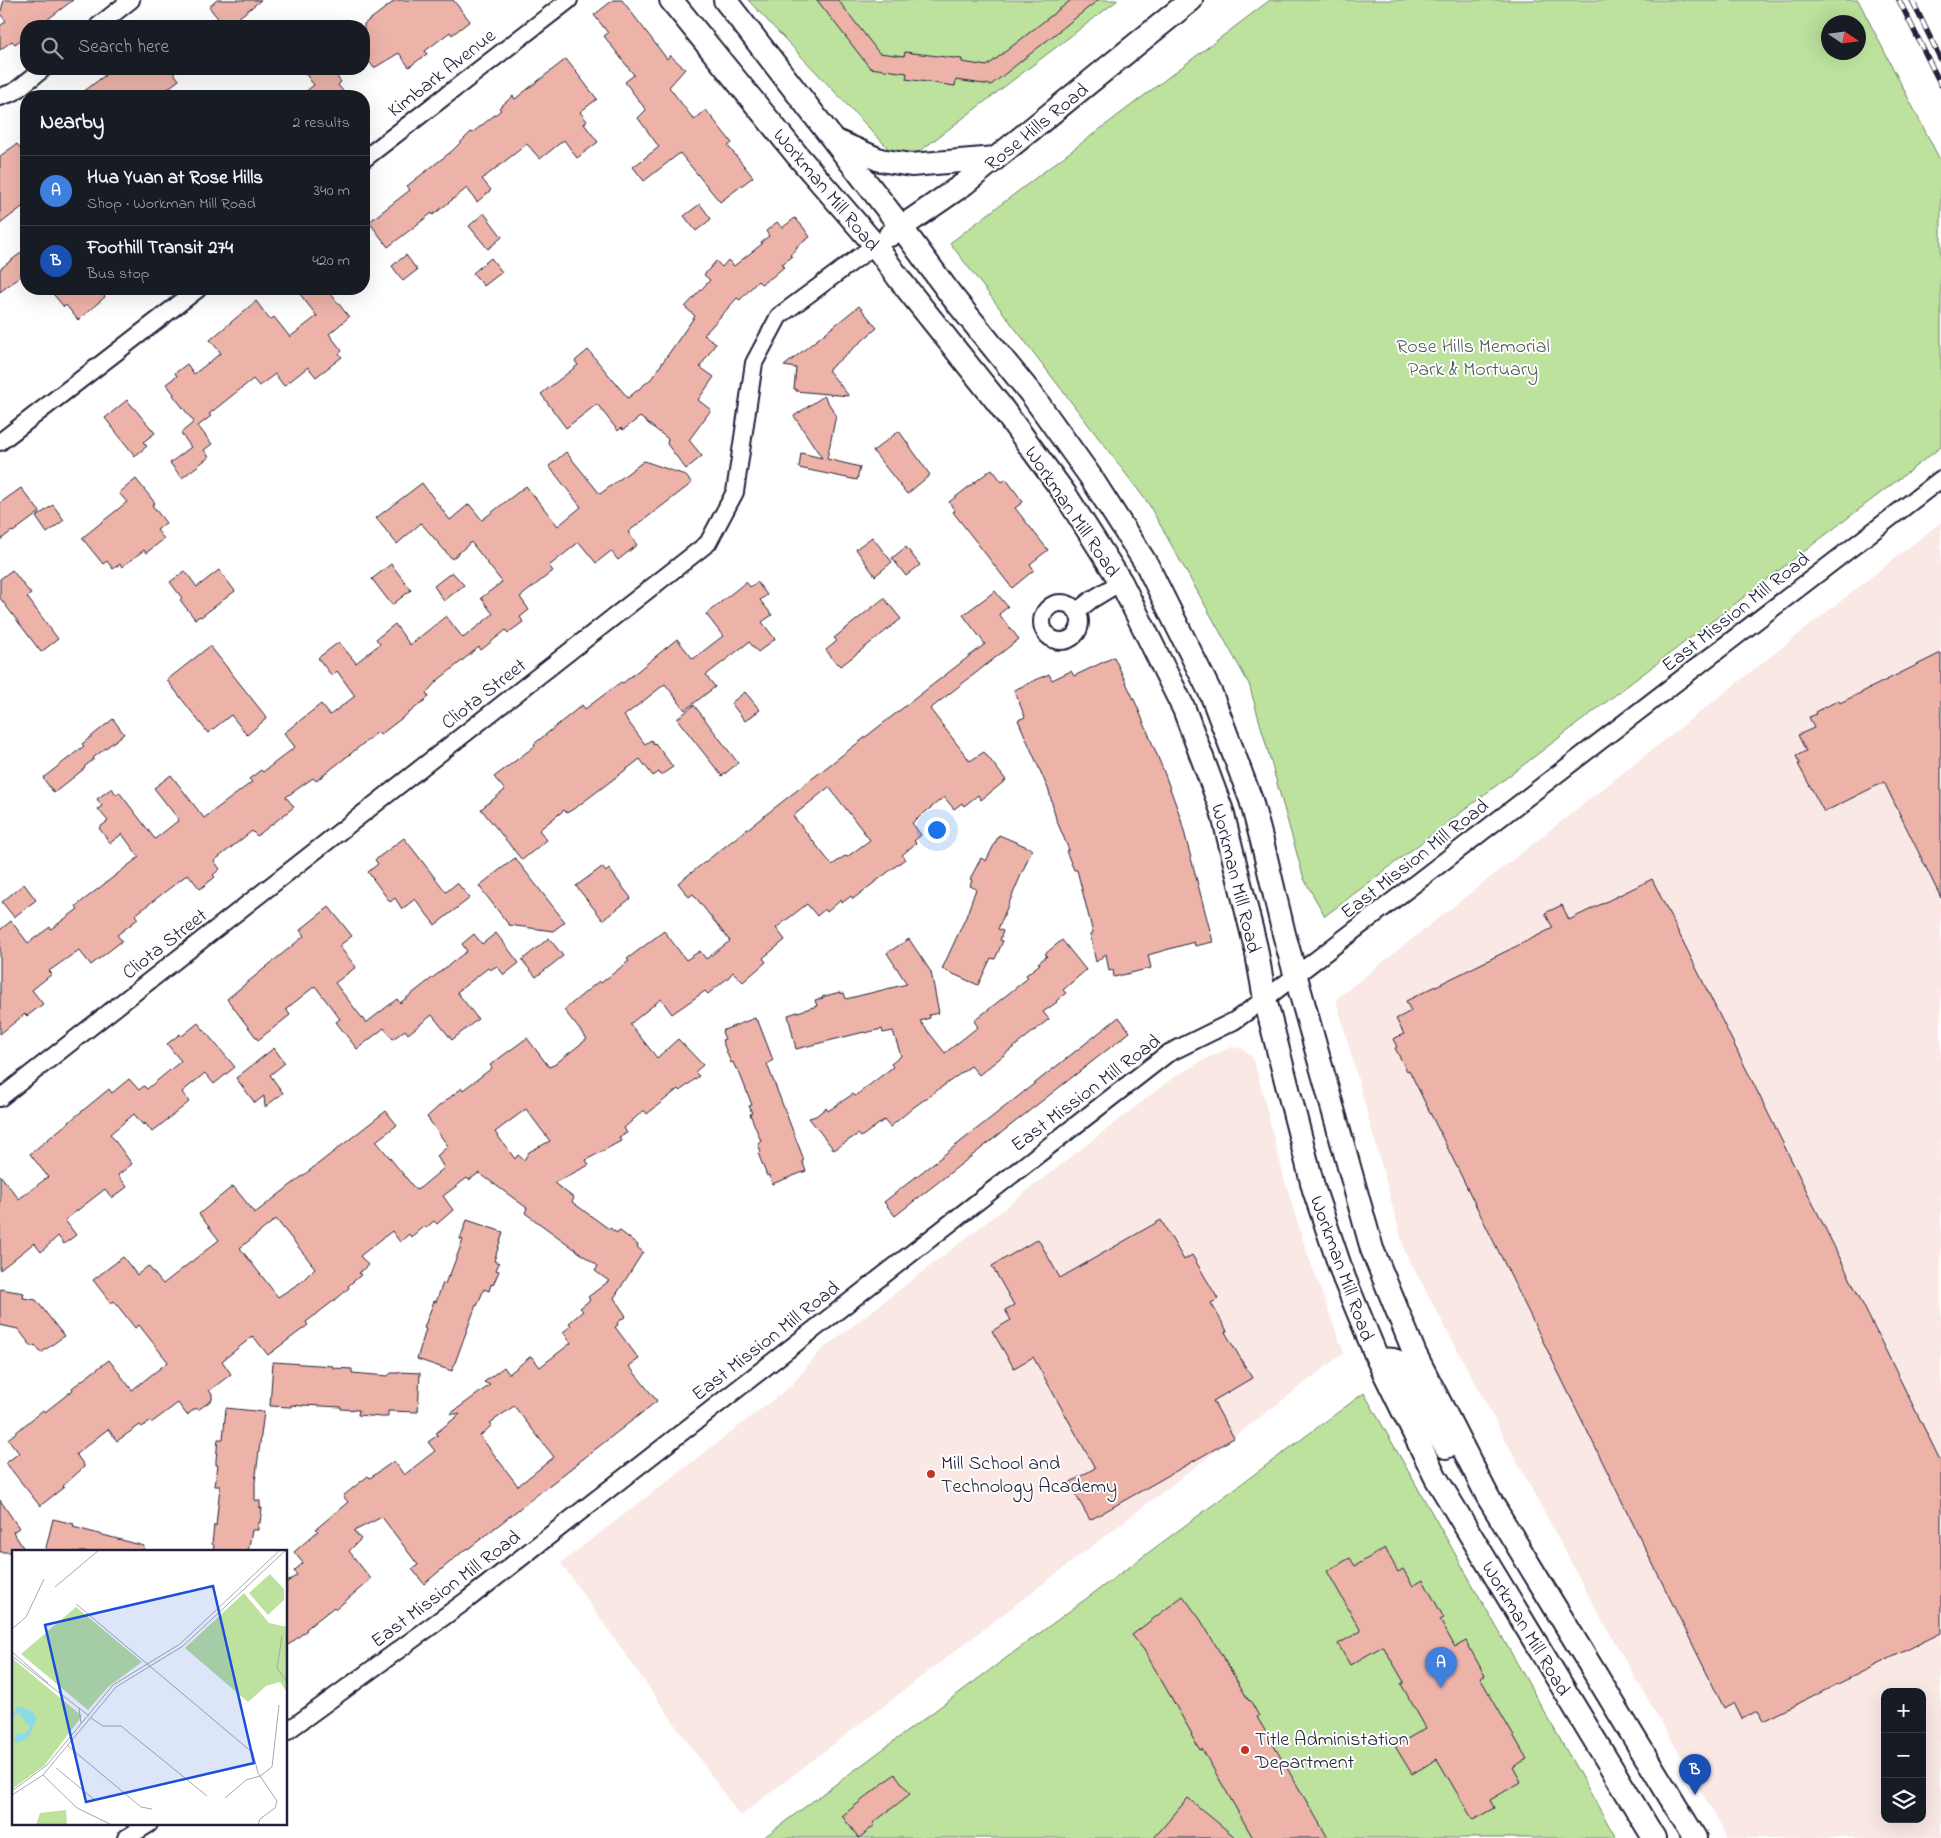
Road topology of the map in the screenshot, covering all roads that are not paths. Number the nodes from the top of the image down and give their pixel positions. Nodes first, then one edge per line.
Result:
1 (131, 0) edge
2 (569, 0) edge
3 (671, 0) edge
4 (725, 0) edge
5 (1191, 0) edge
6 (106, 20) edge
7 (35, 75) edge
8 (0, 97) edge
9 (834, 140) junction
10 (370, 155) edge
11 (996, 158) junction
12 (901, 227) junction
13 (875, 245) junction
14 (190, 295) edge
15 (1020, 434) junction
16 (0, 442) edge
17 (1941, 479) edge
18 (1147, 565) junction
19 (1121, 582) junction
20 (1077, 611) dead end
21 (1295, 976) junction
22 (1265, 999) junction
23 (0, 1098) edge
24 (1378, 1360) junction
25 (1488, 1497) junction
26 (288, 1731) edge
27 (145, 1826) edge
28 (126, 1838) edge
29 (1654, 1838) edge
30 (1695, 1838) edge

1 - 6 street
2 - 10 street, Kimbark Avenue
3 - 13 main road, Workman Mill Road
4 - 9 main road, Workman Mill Road
5 - 11 main road, Rose Hills Road
7 - 8 street
9 - 11 main road
9 - 12 main road, Workman Mill Road
11 - 12 main road, Rose Hills Road
12 - 13 main road, Rose Hills Road
12 - 18 main road, Workman Mill Road
13 - 15 main road, Workman Mill Road
13 - 23 street, Cliota Street
14 - 16 street
15 - 18 main road
15 - 19 main road, Workman Mill Road
17 - 21 street, East Mission Mill Road
18 - 21 main road, Workman Mill Road
19 - 20 street
19 - 22 main road, Workman Mill Road
21 - 22 street, East Mission Mill Road
21 - 25 main road, Workman Mill Road
22 - 24 main road, Workman Mill Road
22 - 26 street, East Mission Mill Road
24 - 25 main road
24 - 29 main road, Workman Mill Road
25 - 30 main road, Workman Mill Road
27 - 28 street

